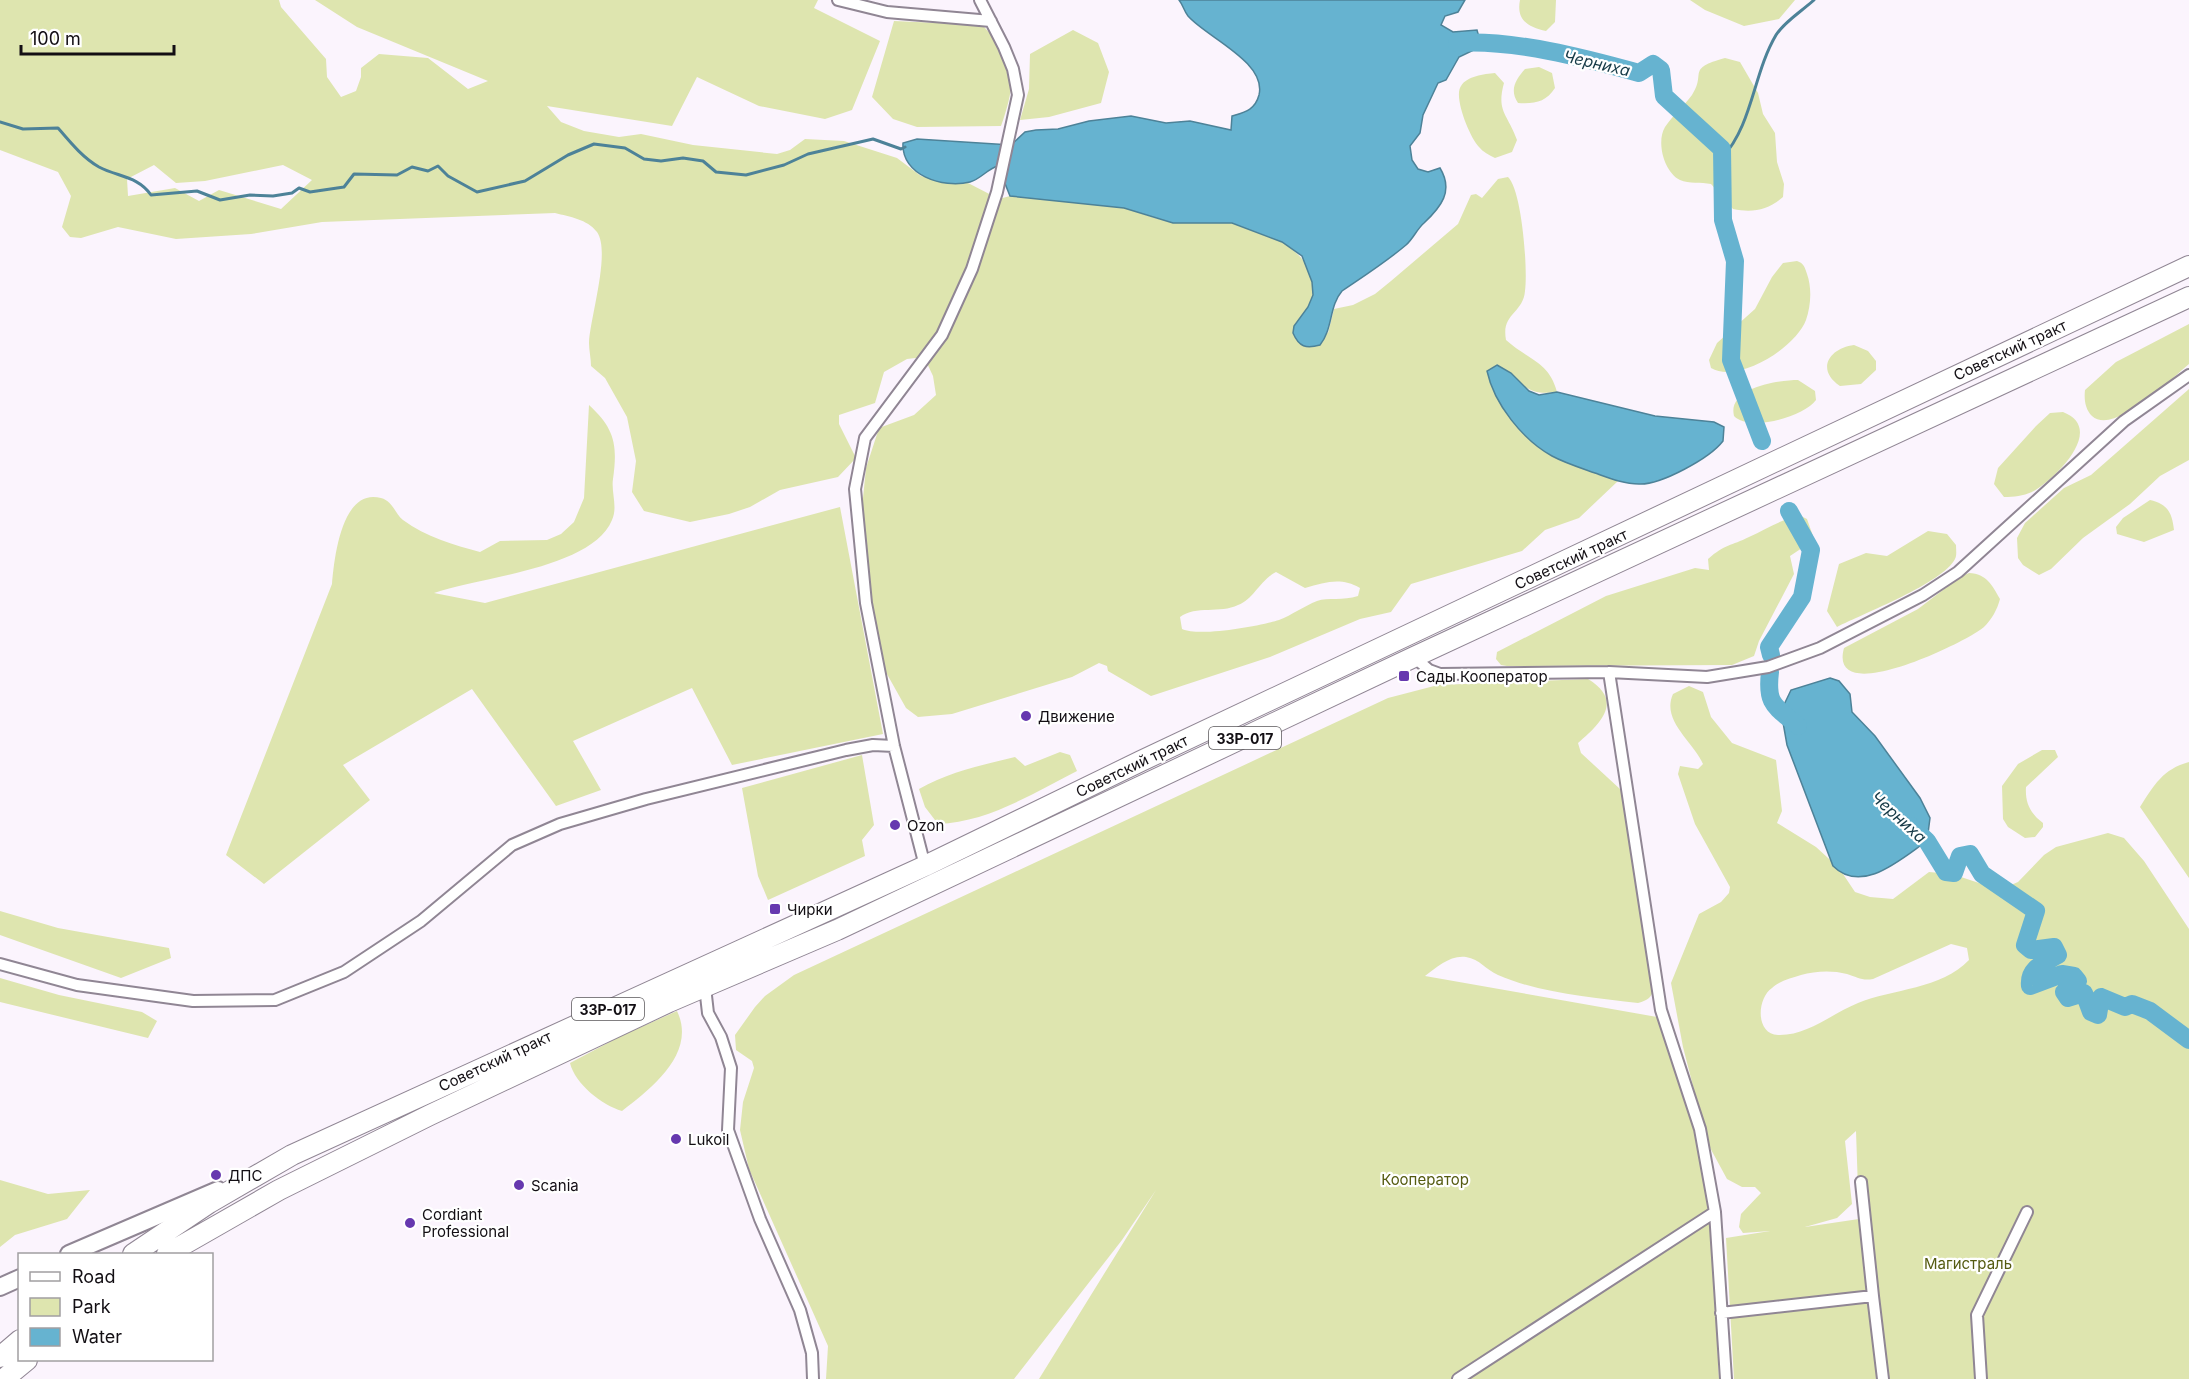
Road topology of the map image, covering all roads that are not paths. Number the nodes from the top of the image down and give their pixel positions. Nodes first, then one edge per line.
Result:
1 (838, 0) edge
2 (980, 0) edge
3 (991, 21) junction
4 (2189, 266) edge
5 (2189, 297) edge
6 (2189, 375) edge
7 (1414, 657) junction
8 (1609, 672) junction
9 (894, 746) junction
10 (925, 866) junction
11 (0, 964) edge
12 (705, 987) junction
13 (292, 1155) junction
14 (1861, 1182) dead end
15 (1715, 1212) junction
16 (2027, 1212) dead end
17 (71, 1253) edge
18 (134, 1253) edge
19 (169, 1253) edge
20 (18, 1279) edge
21 (0, 1287) edge
22 (1873, 1296) junction
23 (1721, 1313) junction
24 (18, 1342) edge
25 (0, 1357) edge
26 (25, 1361) edge
27 (4, 1379) edge
28 (813, 1379) edge
29 (1458, 1379) edge
30 (1726, 1379) edge
31 (1883, 1379) edge
32 (1981, 1379) edge

1 - 3 street
2 - 3 street
3 - 9 street
4 - 10 highway, Советский тракт / 33Р-017
5 - 7 highway, Советский тракт / 33Р-017
6 - 8 street
7 - 8 street
7 - 12 highway, Советский тракт / 33Р-017
8 - 15 street
9 - 10 street
9 - 11 street
10 - 13 highway, Советский тракт / 33Р-017
12 - 19 highway, Советский тракт / 33Р-017
12 - 28 street
13 - 17 main road, Советский тракт
13 - 18 highway, 33Р-017
14 - 22 street
15 - 23 street
15 - 29 street
16 - 32 street
20 - 21 main road
22 - 23 street
22 - 31 street
23 - 30 street
24 - 25 highway
26 - 27 highway

